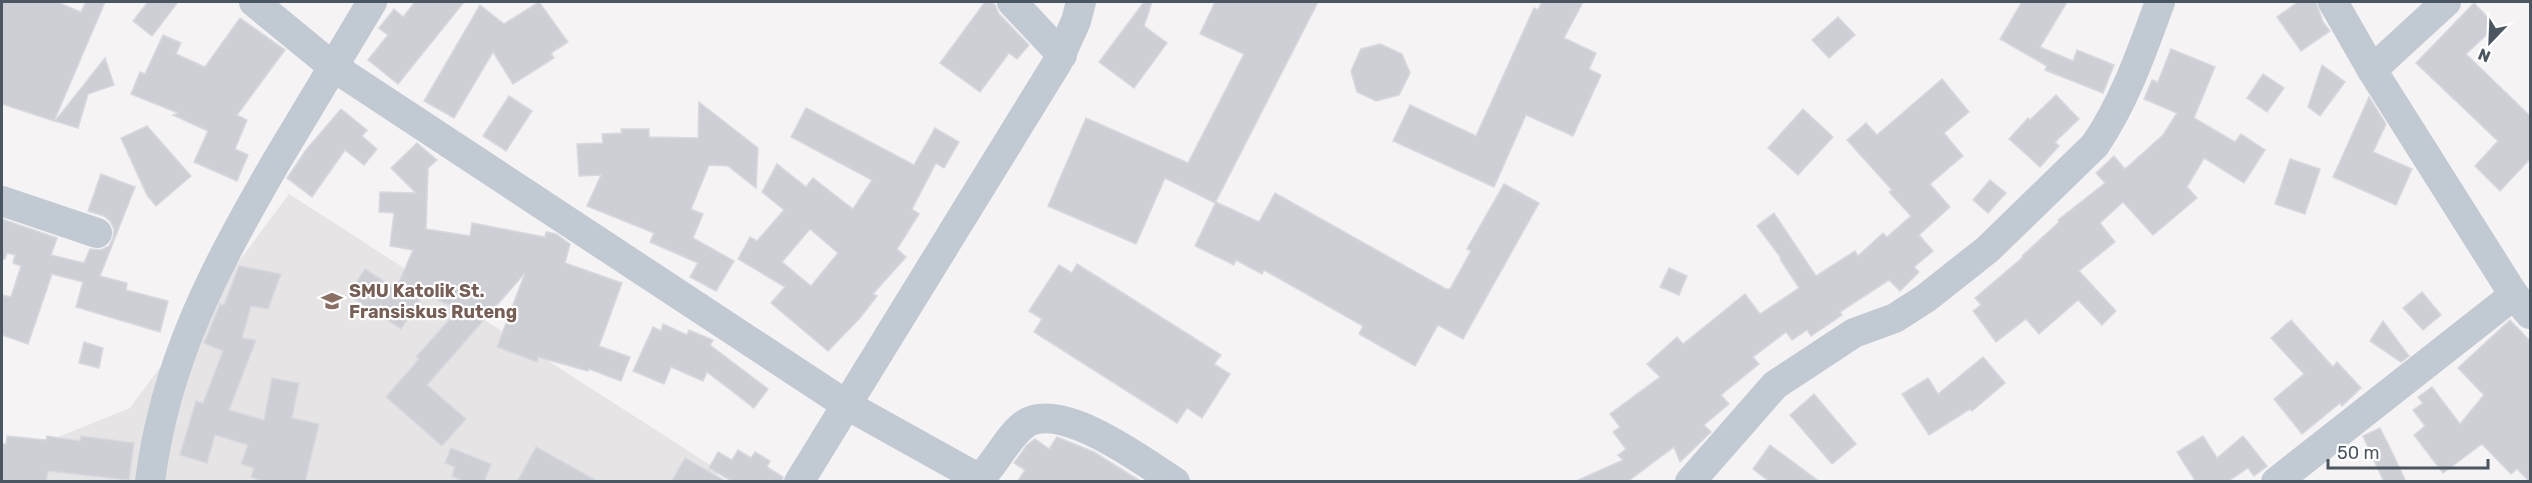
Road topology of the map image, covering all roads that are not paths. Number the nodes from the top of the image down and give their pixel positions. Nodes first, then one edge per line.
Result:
1 (254, 2) edge
2 (372, 2) edge
3 (1012, 2) edge
4 (1081, 2) edge
5 (2160, 2) edge
6 (2333, 2) edge
7 (2446, 2) edge
8 (1062, 55) junction
9 (332, 66) junction
10 (2372, 70) junction
11 (2, 201) edge
12 (97, 233) dead end
13 (2522, 304) edge
14 (845, 404) junction
15 (150, 482) edge
16 (799, 482) edge
17 (1175, 482) edge
18 (1690, 482) edge
19 (2276, 482) edge

1 - 9 street
2 - 9 street
3 - 8 street
4 - 8 street
5 - 18 street
6 - 10 street
7 - 10 street
8 - 14 street
9 - 14 street
9 - 15 street
10 - 13 street
11 - 12 street
13 - 19 street
14 - 16 street
14 - 17 street

